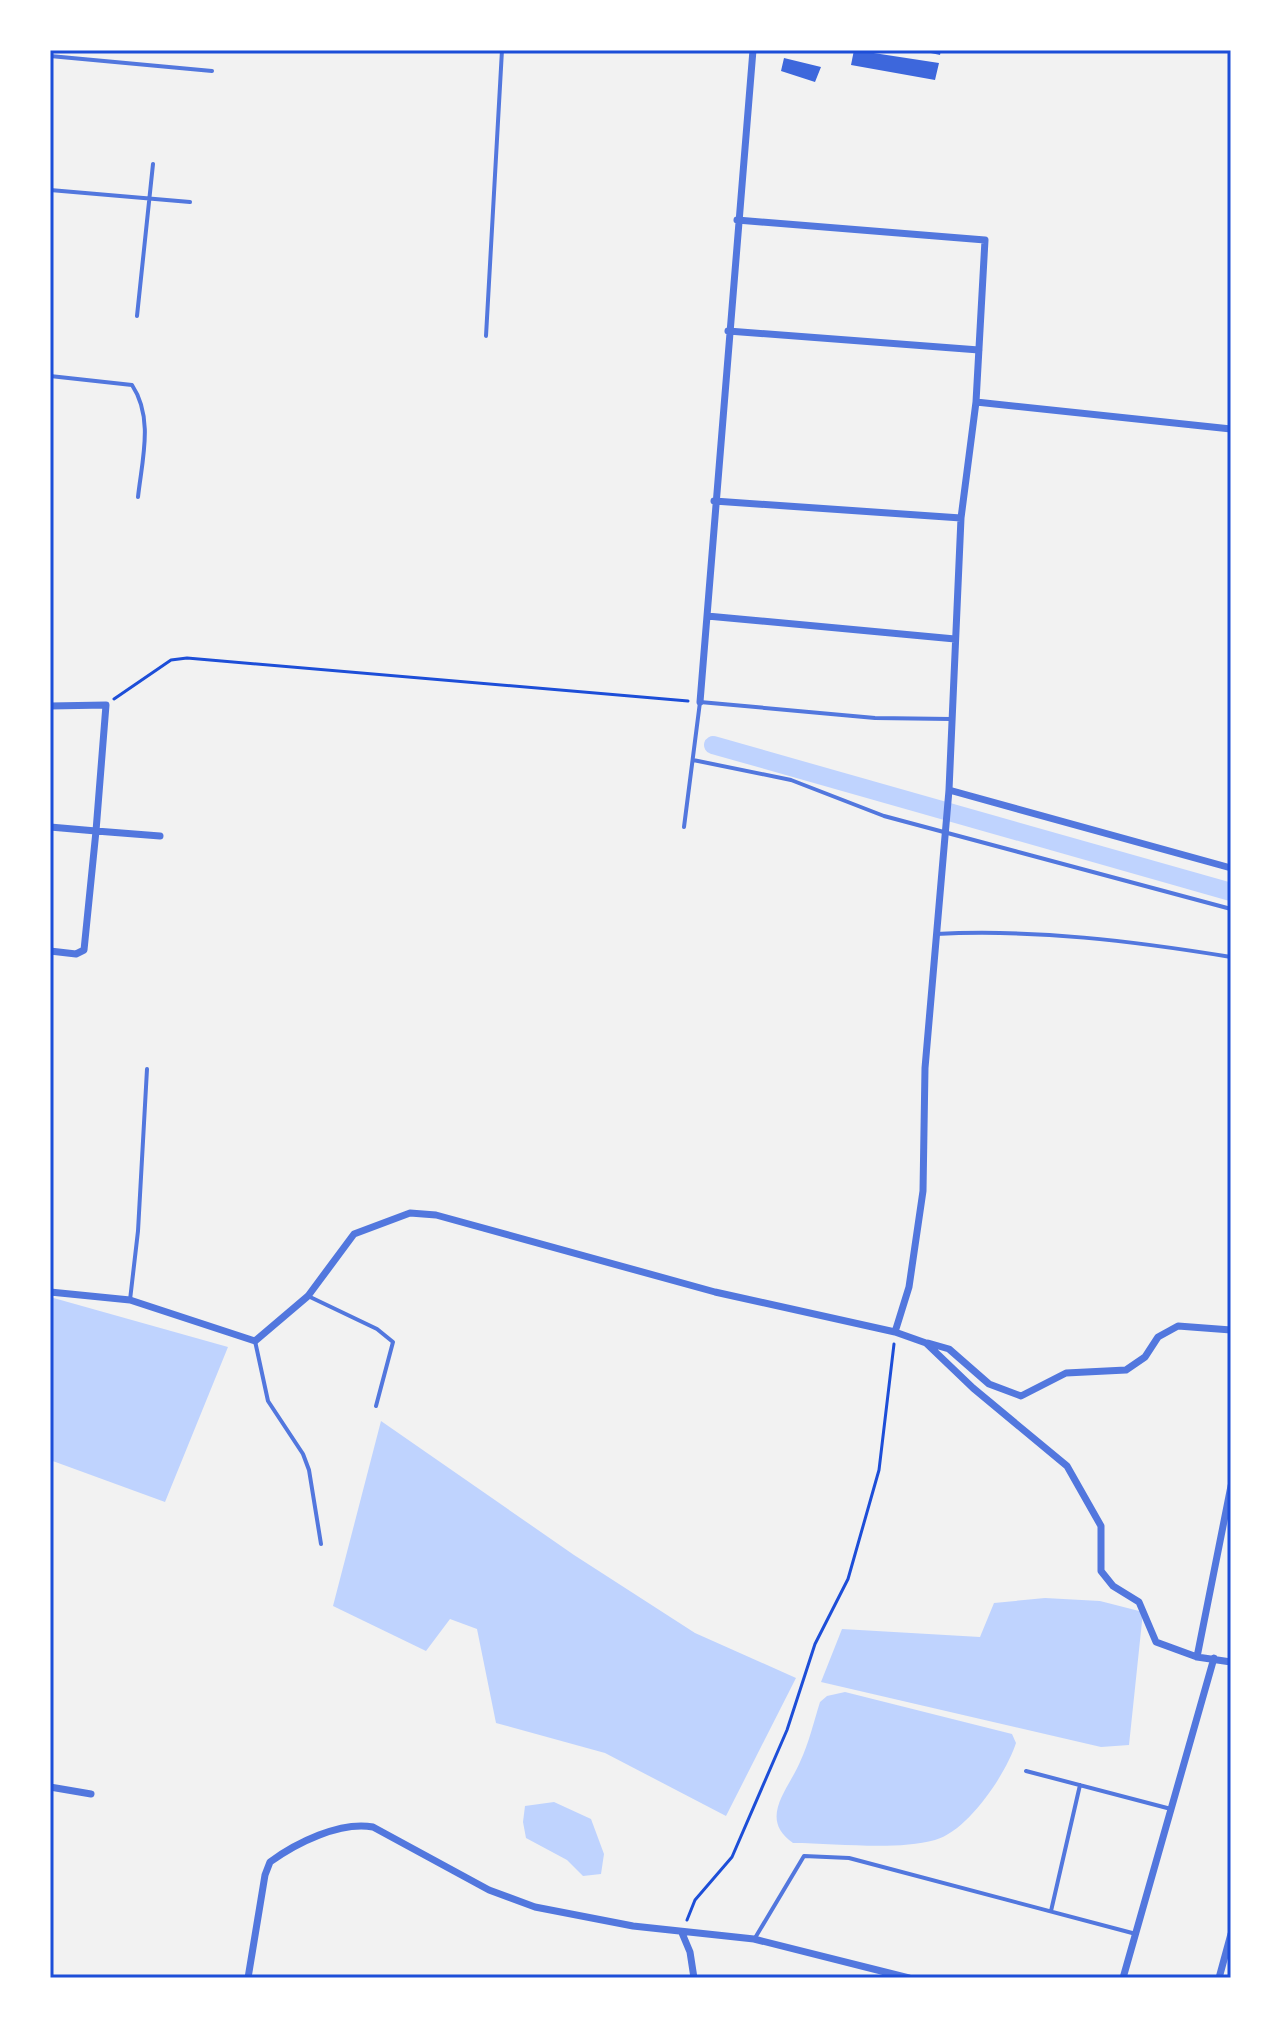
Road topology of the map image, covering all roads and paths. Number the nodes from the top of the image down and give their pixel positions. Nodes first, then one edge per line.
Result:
1 (502, 50) edge
2 (753, 50) edge
3 (50, 56) edge
4 (212, 71) dead end
5 (153, 164) dead end
6 (50, 190) edge
7 (149, 198) junction
8 (190, 202) dead end
9 (737, 220) junction
10 (137, 316) dead end
11 (728, 331) junction
12 (486, 336) dead end
13 (979, 350) junction
14 (50, 376) edge
15 (976, 402) junction
16 (1231, 429) edge
17 (138, 497) dead end
18 (714, 501) junction
19 (961, 518) junction
20 (707, 616) junction
21 (955, 639) junction
22 (700, 702) junction
23 (106, 705) junction
24 (50, 706) edge
25 (951, 719) junction
26 (693, 760) junction
27 (949, 790) junction
28 (50, 827) edge
29 (684, 827) dead end
30 (96, 831) junction
31 (944, 833) junction
32 (160, 836) dead end
33 (1231, 868) edge
34 (1231, 909) edge
35 (936, 934) junction
36 (50, 951) edge
37 (1231, 957) edge
38 (147, 1069) dead end
39 (50, 1292) edge
40 (308, 1296) junction
41 (130, 1300) junction
42 (1231, 1330) edge
43 (895, 1332) junction
44 (255, 1341) junction
45 (926, 1343) junction
46 (376, 1406) dead end
47 (1231, 1486) edge
48 (321, 1544) dead end
49 (1197, 1657) junction
50 (1214, 1658) junction
51 (1231, 1662) edge
52 (1026, 1771) dead end
53 (1080, 1785) junction
54 (50, 1787) edge
55 (91, 1794) dead end
56 (1171, 1809) junction
57 (1051, 1911) junction
58 (682, 1933) junction
59 (1136, 1934) junction
60 (1231, 1934) edge
61 (754, 1939) junction
62 (248, 1978) edge
63 (694, 1978) edge
64 (909, 1978) edge
65 (1123, 1978) edge
66 (1219, 1978) edge

1 - 12 lane
2 - 9 street
3 - 4 lane
5 - 7 lane
6 - 7 lane
7 - 8 lane
7 - 10 lane
9 - 11 street
9 - 13 street
11 - 13 street
11 - 18 street
13 - 15 street
14 - 17 lane
15 - 16 street
15 - 19 street
18 - 19 street
18 - 20 street
19 - 21 street
20 - 21 street
20 - 22 street
21 - 25 street
22 - 23 path
22 - 25 lane
22 - 26 lane
23 - 24 street
23 - 30 street
25 - 27 street
26 - 29 lane
26 - 31 lane
27 - 31 street
27 - 33 street
28 - 30 street
30 - 32 street
30 - 36 street
31 - 34 lane
31 - 35 street
35 - 37 lane
35 - 43 street
38 - 41 lane
39 - 41 street
40 - 43 street
40 - 44 street
40 - 46 lane
41 - 44 street
42 - 45 street
43 - 45 street
43 - 58 path
44 - 48 lane
45 - 49 street
47 - 49 street
49 - 50 street
50 - 51 street
50 - 56 street
52 - 53 lane
53 - 56 lane
53 - 57 lane
54 - 55 street
56 - 59 street
57 - 59 lane
57 - 61 lane
58 - 61 street
58 - 62 street
58 - 63 street
59 - 65 street
60 - 66 street
61 - 64 street

